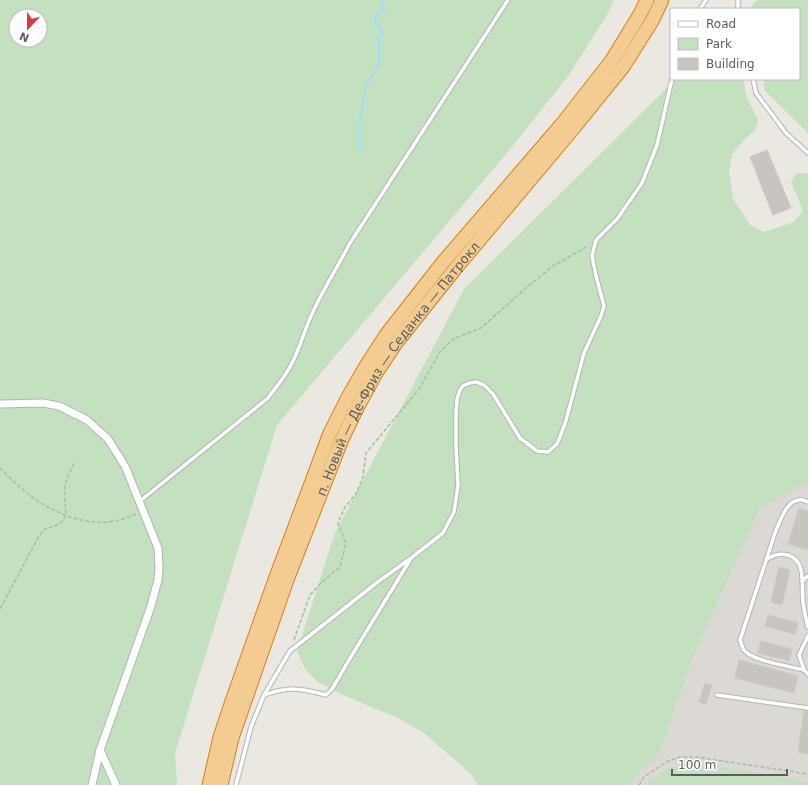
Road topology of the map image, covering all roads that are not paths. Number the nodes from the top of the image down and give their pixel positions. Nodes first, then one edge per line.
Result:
1 (508, 0) edge
2 (646, 0) edge
3 (662, 0) edge
4 (672, 80) edge
5 (753, 80) edge
6 (808, 153) edge
7 (0, 404) edge
8 (140, 501) junction
9 (808, 502) edge
10 (411, 558) junction
11 (767, 559) junction
12 (808, 576) edge
13 (802, 581) junction
14 (808, 627) edge
15 (808, 636) edge
16 (804, 670) junction
17 (808, 674) edge
18 (264, 695) junction
19 (717, 695) dead end
20 (808, 708) edge
21 (100, 750) junction
22 (92, 785) edge
23 (116, 785) edge
24 (209, 785) edge
25 (221, 785) edge
26 (236, 785) edge

1 - 8 lane
2 - 24 highway, п. Новый — Де-Фриз — Седанка — Патрокл
3 - 25 highway, п. Новый — Де-Фриз — Седанка — Патрокл
4 - 10 lane
5 - 6 lane
7 - 8 street
8 - 21 street
9 - 11 lane
10 - 18 lane
10 - 18 lane
11 - 13 lane
11 - 16 lane
12 - 13 lane
13 - 14 lane
15 - 16 lane
16 - 17 lane
18 - 26 lane
19 - 20 lane
21 - 22 street
21 - 23 street

